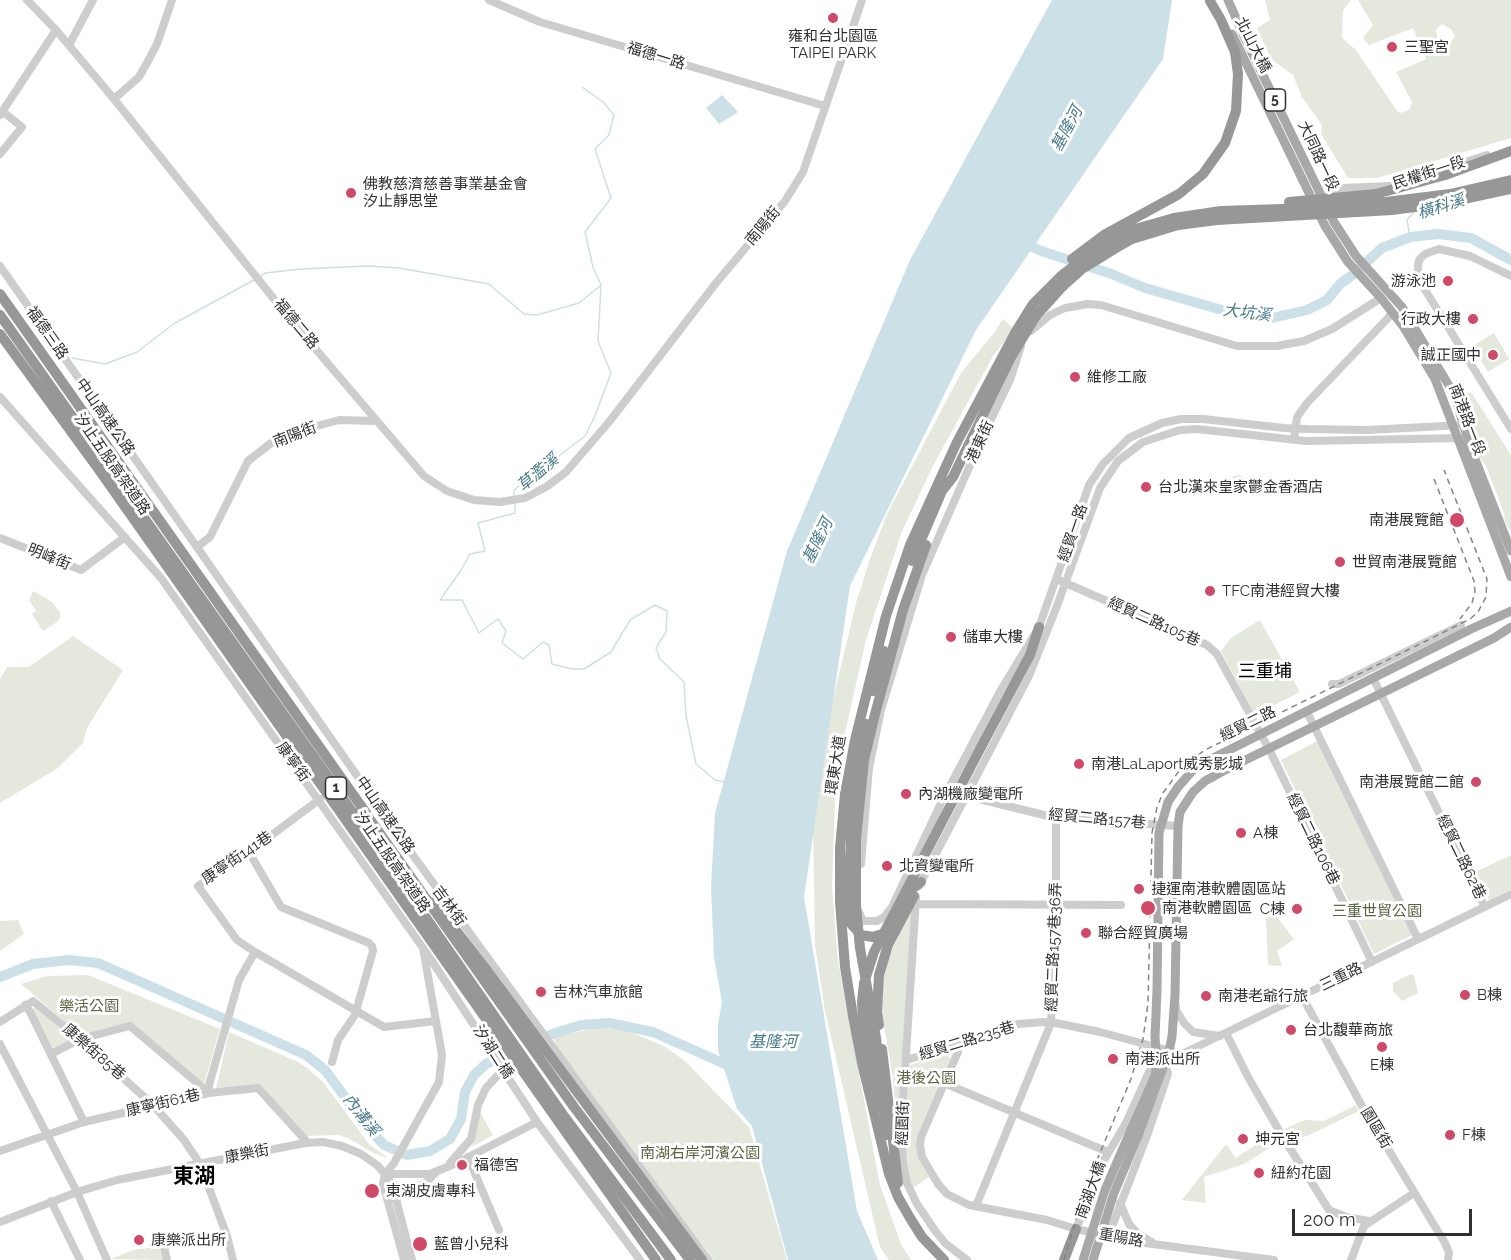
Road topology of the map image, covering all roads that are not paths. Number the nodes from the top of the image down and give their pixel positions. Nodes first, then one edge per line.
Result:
1 (27, 0) edge
2 (93, 0) edge
3 (172, 0) edge
4 (489, 0) edge
5 (862, 0) edge
6 (1228, 0) edge
7 (1209, 1) edge
8 (56, 30) junction
9 (69, 45) junction
10 (114, 99) junction
11 (825, 106) junction
12 (1267, 106) joint
13 (1, 113) edge
14 (3, 145) edge
15 (1511, 149) edge
16 (0, 154) edge
17 (1511, 180) edge
18 (1511, 189) edge
19 (1318, 203) junction
20 (1174, 218) junction
21 (0, 266) edge
22 (1511, 276) edge
23 (1375, 283) junction
24 (0, 294) edge
25 (1381, 298) junction
26 (1033, 304) junction
27 (1392, 312) junction
28 (0, 315) edge
29 (0, 334) edge
30 (0, 397) edge
31 (377, 421) junction
32 (609, 422) joint
33 (1453, 425) junction
34 (1464, 425) junction
35 (1294, 428) junction
36 (965, 429) junction
37 (1511, 429) edge
38 (1457, 438) junction
39 (1468, 438) junction
40 (1294, 440) junction
41 (953, 477) junction
42 (125, 537) junction
43 (0, 538) edge
44 (196, 547) junction
45 (1511, 551) edge
46 (912, 561) junction
47 (1511, 577) edge
48 (1056, 579) junction
49 (1065, 583) junction
50 (1511, 611) edge
51 (1461, 626) dead end
52 (1038, 627) junction
53 (1511, 627) edge
54 (1373, 678) junction
55 (1332, 684) dead end
56 (1381, 694) junction
57 (1307, 712) junction
58 (1314, 726) junction
59 (1260, 735) junction
60 (1269, 749) junction
61 (947, 792) junction
62 (967, 796) junction
63 (320, 800) junction
64 (361, 807) junction
65 (1056, 818) junction
66 (1160, 825) junction
67 (1178, 826) junction
68 (249, 852) junction
69 (918, 887) junction
70 (1511, 894) edge
71 (849, 902) junction
72 (915, 904) junction
73 (1056, 905) junction
74 (1121, 905) dead end
75 (1485, 907) junction
76 (863, 921) junction
77 (1418, 939) junction
78 (423, 948) junction
79 (255, 952) junction
80 (1372, 962) junction
81 (1175, 995) junction
82 (1302, 996) junction
83 (25, 1005) junction
84 (355, 1009) junction
85 (436, 1021) junction
86 (0, 1022) edge
87 (1050, 1023) junction
88 (1224, 1034) junction
89 (80, 1039) junction
90 (0, 1044) edge
91 (552, 1045) junction
92 (958, 1045) junction
93 (1156, 1048) junction
94 (1169, 1051) junction
95 (51, 1054) junction
96 (906, 1060) junction
97 (333, 1062) dead end
98 (1161, 1062) junction
99 (944, 1083) junction
100 (209, 1093) junction
101 (153, 1105) junction
102 (875, 1111) junction
103 (1014, 1113) junction
104 (84, 1122) junction
105 (537, 1122) junction
106 (46, 1134) junction
107 (1134, 1134) junction
108 (308, 1143) junction
109 (0, 1151) edge
110 (1108, 1152) junction
111 (468, 1157) junction
112 (200, 1164) junction
113 (447, 1166) junction
114 (437, 1172) junction
115 (385, 1174) junction
116 (898, 1186) junction
117 (77, 1192) junction
118 (1414, 1193) junction
119 (395, 1199) junction
120 (51, 1201) junction
121 (1120, 1202) junction
122 (973, 1206) junction
123 (1369, 1221) junction
124 (0, 1222) edge
125 (1076, 1229) junction
126 (499, 1230) dead end
127 (225, 1232) junction
128 (1108, 1237) junction
129 (1156, 1245) junction
130 (81, 1260) edge
131 (107, 1260) edge
132 (167, 1260) edge
133 (233, 1260) edge
134 (404, 1260) edge
135 (412, 1260) edge
136 (640, 1260) edge
137 (656, 1260) edge
138 (671, 1260) edge
139 (690, 1260) edge
140 (702, 1260) edge
141 (708, 1260) edge
142 (944, 1260) edge
143 (949, 1260) edge
144 (967, 1260) edge
145 (1064, 1260) edge
146 (1070, 1260) edge
147 (1083, 1260) edge
148 (1093, 1260) edge
149 (1274, 1260) edge
150 (1351, 1260) edge
151 (1448, 1260) edge

1 - 8 street, 福德二路
2 - 9 street
3 - 10 street
4 - 11 street, 福德一路
5 - 11 street, 南陽街
6 - 19 main road, 大同路一段 / 5
7 - 12 main road, 北山大橋 / 5
7 - 26 highway
8 - 9 street, 福德二路
8 - 13 street
9 - 10 street, 福德二路
10 - 31 street, 福德二路
11 - 32 street, 南陽街
12 - 19 main road, 大同路一段 / 5
13 - 14 street
14 - 16 street
15 - 19 street, 民權街一段
15 - 20 highway, bridge
17 - 20 highway, bridge
18 - 41 highway, bridge
19 - 23 main road, 大同路一段 / 5
20 - 26 highway, 環東大道
21 - 44 street, 福德三路
22 - 37 street
23 - 25 main road, 南港路一段 / 5
23 - 34 main road, 南港路一段 / 5
24 - 64 highway, 中山高速公路 / 1
25 - 27 main road, 南港路一段 / 5
25 - 76 street, 港東街
26 - 36 highway, 環東大道
27 - 33 main road, 南港路一段 / 5
27 - 35 street
28 - 138 highway, 中山高速公路 / 1, bridge
29 - 137 highway, 汐止五股高架道路 / 1, bridge
30 - 42 street, 康寧街
31 - 32 street, 福德二路
31 - 44 street, 南陽街
33 - 34 street, 經貿一路
33 - 35 street, 經貿一路
33 - 38 main road, 南港路一段 / 5
34 - 39 main road, 南港路一段 / 5
35 - 40 street
35 - 48 street, 經貿一路
36 - 46 highway
36 - 102 highway, 環東大道, bridge
38 - 39 street, 經貿一路
38 - 40 street, 經貿一路
38 - 47 main road, 南港路一段 / 5
39 - 45 main road, 南港路一段 / 5
40 - 49 street, 經貿一路
41 - 46 highway
41 - 116 highway, 環東大道, bridge
42 - 43 street, 明峰街
42 - 63 street, 康寧街
44 - 91 street, 吉林街
46 - 71 highway
48 - 49 street, 經貿二路105巷
48 - 52 street, 經貿一路
49 - 59 street, 經貿二路105巷
49 - 62 street, 經貿一路
50 - 54 main road, 經貿二路
51 - 55 street
52 - 61 street, 經貿一路
52 - 102 highway, bridge
53 - 56 main road, 經貿二路
54 - 56 street, 經貿二路62巷
54 - 57 main road, 經貿二路
56 - 58 main road, 經貿二路
56 - 75 street, 經貿二路62巷
57 - 58 street
57 - 59 main road, 經貿二路
58 - 60 main road, 經貿二路
58 - 77 street
59 - 60 street, 經貿二路105巷
59 - 66 main road, 經貿二路
60 - 67 main road, 經貿二路
60 - 80 street, 經貿二路106巷
61 - 62 street, 經貿二路157巷
61 - 76 street, 經貿一路
62 - 65 street, 經貿二路157巷
62 - 69 street, 經貿一路
63 - 68 street, 康寧街141巷
63 - 78 street, 康寧街
64 - 139 highway, 中山高速公路 / 1, bridge
64 - 140 highway, 汐止五股高架道路 / 1, bridge
65 - 66 street, 經貿二路157巷
65 - 73 street, 經貿二路157巷36弄
66 - 67 street, 經貿二路157巷
66 - 93 main road, 經貿二路
67 - 81 main road, 經貿二路
68 - 79 street, 康寧街141巷
68 - 84 street
69 - 71 highway
69 - 72 street, 經園街
69 - 116 highway
70 - 75 street, 三重路
71 - 76 highway
72 - 73 street
72 - 96 street, 經園街
73 - 74 street
73 - 87 street, 經貿二路157巷36弄
75 - 77 street, 三重路
77 - 80 street, 三重路
78 - 85 street, 康寧街
78 - 105 street, 汐湖二橋, bridge
79 - 84 street
79 - 100 street
80 - 82 street, 三重路
81 - 88 street
81 - 94 main road, 經貿二路
82 - 88 street, 三重路
82 - 118 street, 園區街
83 - 86 street
83 - 89 street, 康樂街85巷
83 - 95 street
84 - 85 street
84 - 97 street
85 - 115 street, 康寧街
87 - 92 street, 經貿二路235巷
87 - 93 street, 經貿二路235巷
87 - 103 street, 經貿二路157巷36弄
88 - 94 street, 三重路
88 - 123 street
89 - 95 street
89 - 100 street
89 - 101 street, 康樂街85巷
90 - 106 street
91 - 113 street
91 - 141 street, 吉林街
92 - 96 street, 經貿二路235巷
92 - 99 street, 重陽路
93 - 94 street, 經貿二路235巷
93 - 98 main road, 經貿二路
94 - 98 main road, 經貿二路
95 - 104 street
96 - 144 street, 經園街
98 - 107 main road, 經貿二路
98 - 110 street
98 - 121 street
99 - 103 street
99 - 122 street, 重陽路
100 - 101 street, 康寧街61巷
100 - 108 street, 康寧街61巷
101 - 104 street, 康寧街61巷
101 - 112 street, 康樂街85巷
102 - 142 highway, 環東大道
103 - 110 street
103 - 122 street, 經貿二路157巷36弄
104 - 106 street, 康寧街61巷
105 - 111 street
105 - 136 street, 汐湖二橋
106 - 109 street, 康寧街61巷
106 - 117 street
107 - 147 main road, 南湖大橋, bridge
107 - 148 main road, 南湖大橋, bridge
108 - 112 street, 康樂街
108 - 115 street, 康樂街
110 - 125 street
111 - 113 street
111 - 126 street
112 - 117 street, 康樂街
112 - 127 street, 康樂街85巷
113 - 114 street
114 - 115 street
114 - 119 street
115 - 119 street
115 - 134 street
116 - 143 highway, 環東大道
117 - 120 street, 康樂街
117 - 131 street
118 - 123 street
118 - 151 street, 園區街
119 - 135 street
120 - 124 street, 康樂街
120 - 130 street
121 - 128 street
121 - 129 street
122 - 125 street, 重陽路
123 - 150 street
125 - 128 street, 重陽路
125 - 145 highway
125 - 146 highway
127 - 132 street
127 - 133 street, 康樂街85巷
128 - 129 street, 重陽路
129 - 149 street, 重陽路

